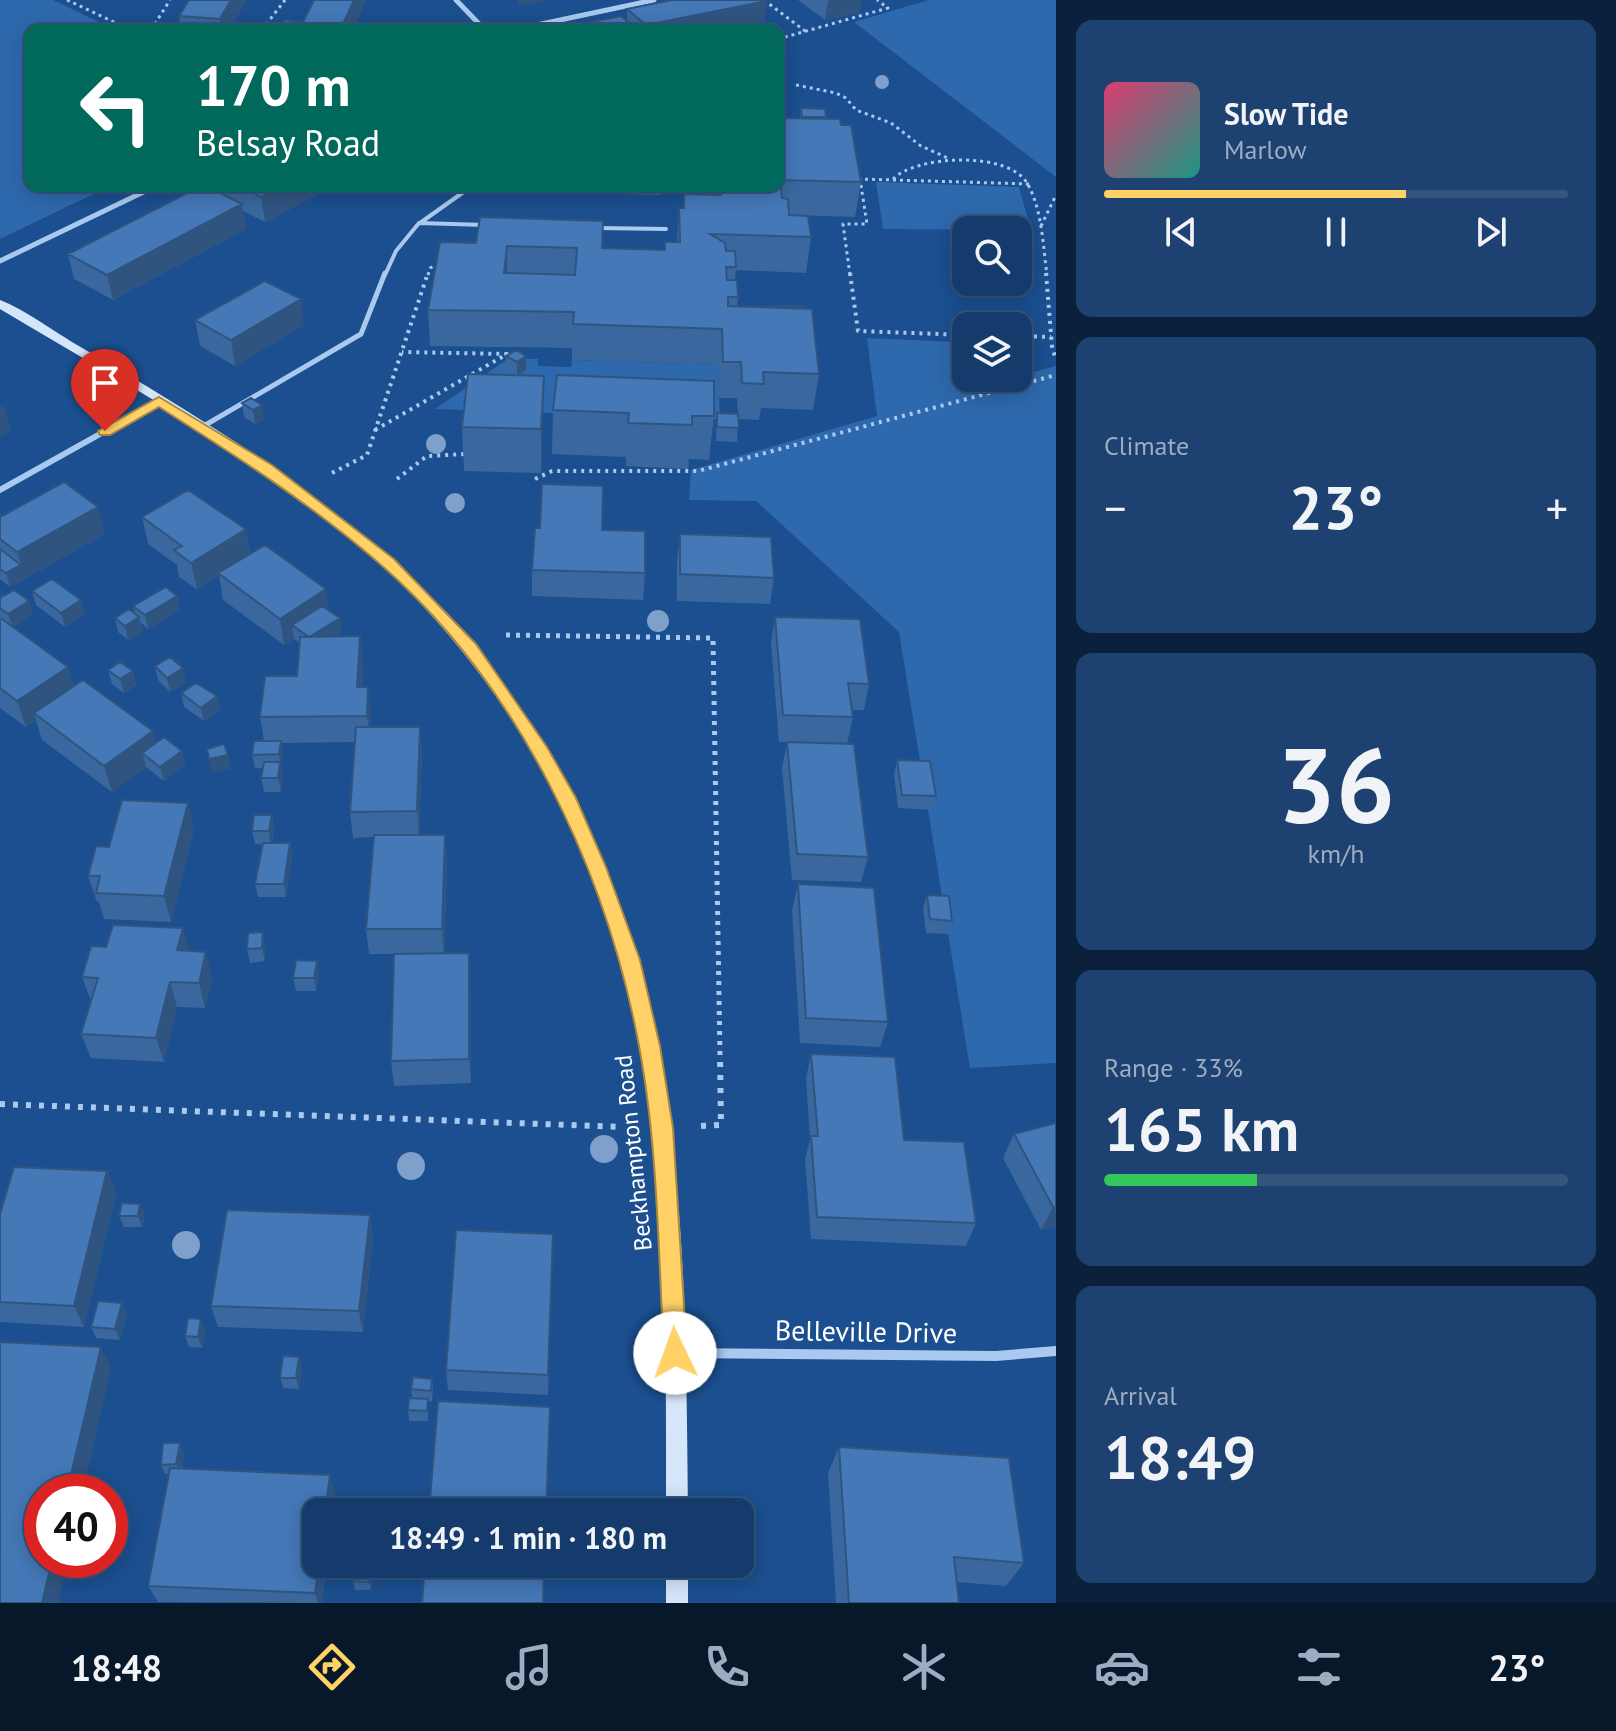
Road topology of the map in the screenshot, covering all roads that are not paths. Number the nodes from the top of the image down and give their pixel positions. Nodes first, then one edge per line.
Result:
1 (456, 0) edge
2 (654, 0) edge
3 (479, 24) edge
4 (541, 24) edge
5 (144, 192) edge
6 (463, 192) edge
7 (419, 223) junction
8 (493, 225) edge
9 (582, 227) edge
10 (666, 229) dead end
11 (0, 261) edge
12 (0, 304) edge
13 (159, 401) junction
14 (202, 427) junction
15 (0, 490) edge
16 (1056, 1351) edge
17 (675, 1353) junction
18 (677, 1498) edge
19 (677, 1578) edge
20 (677, 1603) edge

1 - 3 street
2 - 4 street
5 - 11 street
6 - 7 lane
7 - 8 lane
7 - 14 lane
9 - 10 lane
12 - 13 street, Beckhampton Road
13 - 14 street, Beckhampton Road
13 - 15 street
14 - 17 street, Beckhampton Road
16 - 17 street, Belleville Drive
17 - 18 street, Beckhampton Road
19 - 20 street

